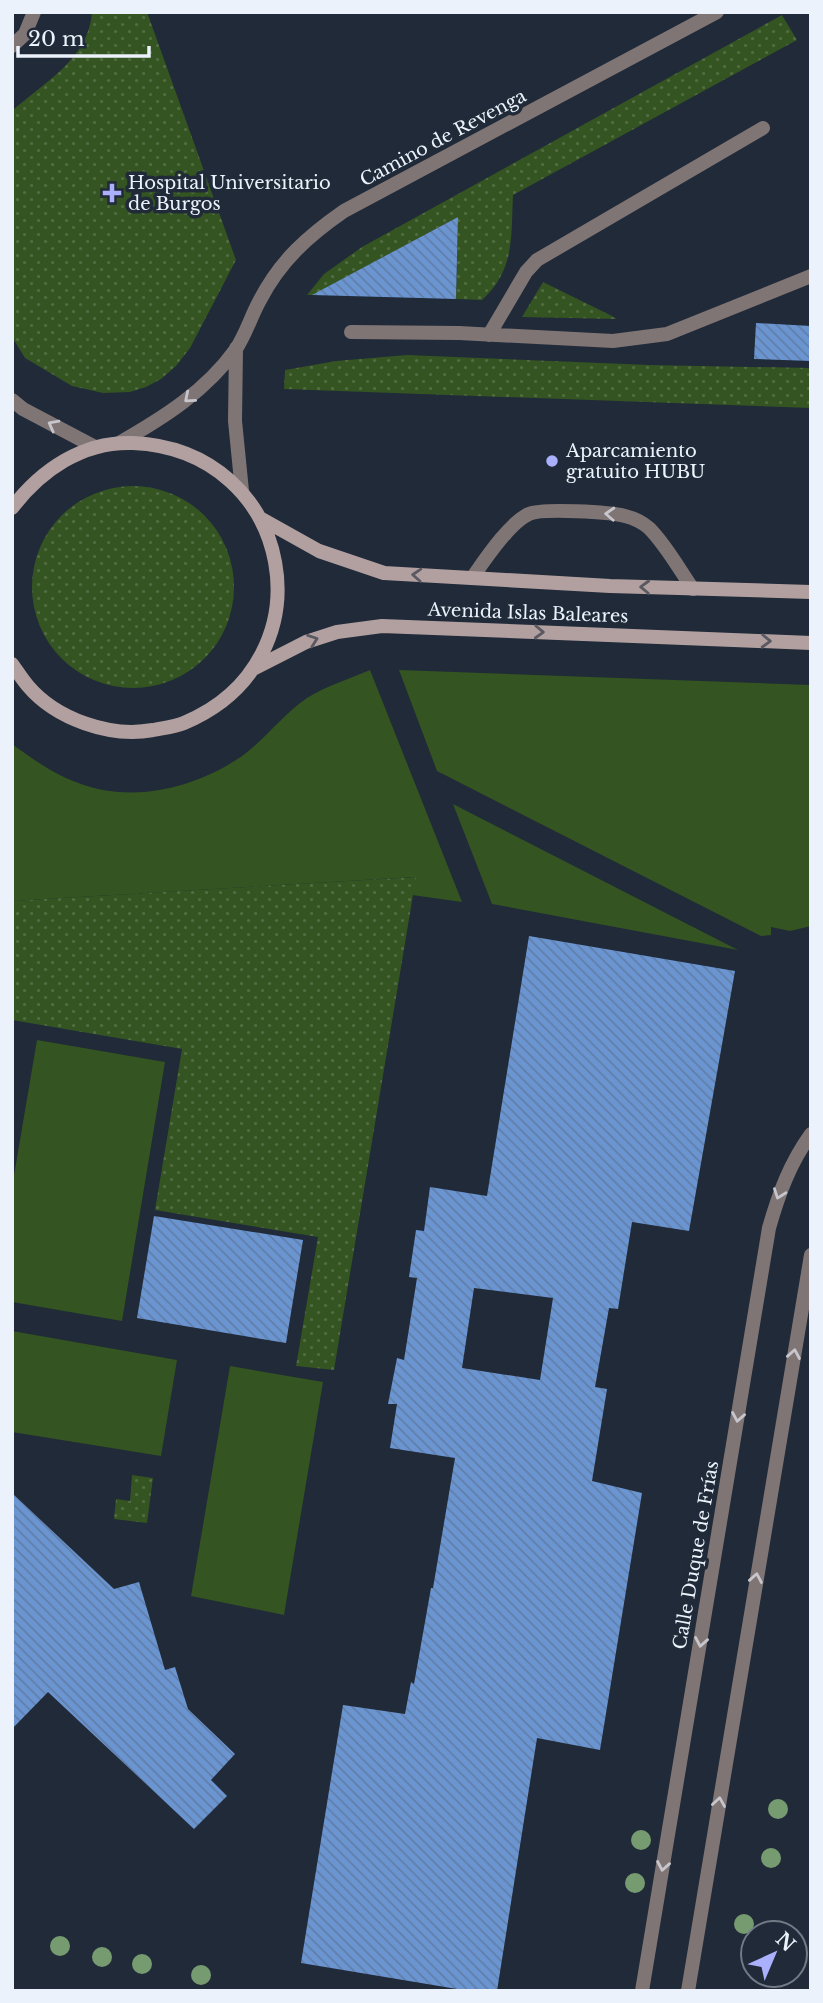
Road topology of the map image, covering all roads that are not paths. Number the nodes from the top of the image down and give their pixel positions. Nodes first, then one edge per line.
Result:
1 (34, 12) edge
2 (716, 12) edge
3 (12, 46) edge
4 (764, 128) dead end
5 (811, 276) edge
6 (351, 332) dead end
7 (489, 335) junction
8 (236, 348) junction
9 (12, 400) edge
10 (119, 443) junction
11 (95, 447) junction
12 (242, 491) junction
13 (12, 508) edge
14 (260, 518) junction
15 (472, 578) junction
16 (693, 589) junction
17 (811, 592) edge
18 (811, 642) edge
19 (12, 664) edge
20 (252, 670) junction
21 (811, 1134) edge
22 (811, 1255) edge
23 (642, 1991) edge
24 (688, 1991) edge

1 - 3 street
2 - 8 street, Camino de Revenga
4 - 7 street
5 - 7 street
6 - 7 street
8 -> 10 street, Camino de Revenga
8 - 12 street, Camino de Revenga
11 -> 9 street
10 - 11 main road
10 - 12 main road
11 - 13 main road
12 - 14 main road
15 -> 14 main road, Avenida Islas Baleares
14 - 20 main road
16 -> 15 main road, Avenida Islas Baleares
16 -> 15 street
16 - 17 main road, Avenida Islas Baleares
20 -> 18 main road, Avenida Islas Baleares
19 - 20 main road
21 -> 23 street, Calle Duque de Frías
24 -> 22 street

